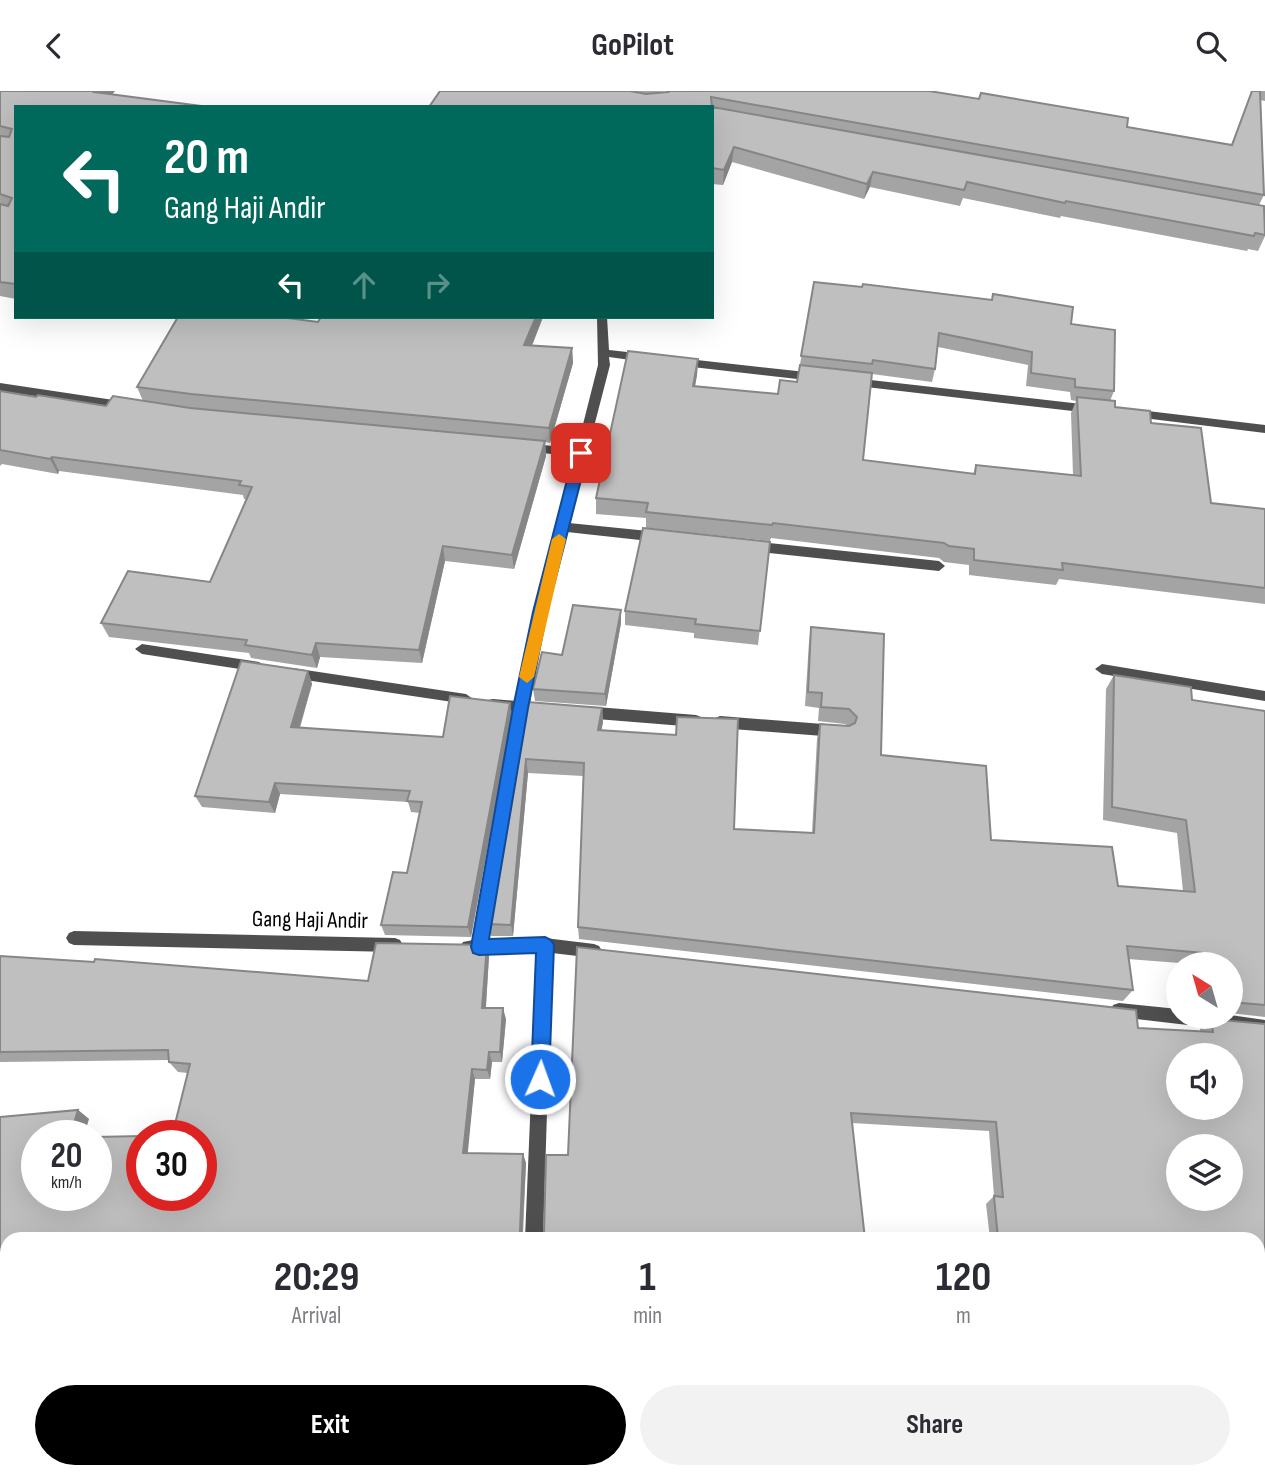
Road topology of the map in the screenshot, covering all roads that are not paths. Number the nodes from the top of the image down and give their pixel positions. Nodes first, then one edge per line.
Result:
1 (602, 319) edge
2 (604, 353) junction
3 (659, 359) edge
4 (673, 361) edge
5 (824, 378) edge
6 (838, 380) edge
7 (0, 387) edge
8 (144, 409) edge
9 (1100, 410) edge
10 (1114, 411) edge
11 (1265, 429) edge
12 (512, 446) edge
13 (581, 453) junction
14 (562, 527) junction
15 (670, 538) edge
16 (737, 545) edge
17 (939, 566) edge
18 (142, 649) edge
19 (1102, 669) dead end
20 (1265, 696) edge
21 (520, 708) junction
22 (844, 732) edge
23 (75, 938) dead end
24 (409, 945) edge
25 (545, 945) junction
26 (451, 946) edge
27 (479, 947) junction
28 (614, 953) edge
29 (1099, 1008) edge
30 (1265, 1027) edge
31 (534, 1232) edge

1 - 2 street
2 - 3 street
2 - 13 street
4 - 5 street
6 - 9 street
7 - 8 street
10 - 11 street
12 - 13 street
13 - 14 street
14 - 15 street
14 - 21 street
16 - 17 street
18 - 21 street
19 - 20 street
21 - 22 street
21 - 27 street
23 - 24 street, Gang Haji Andir
25 - 27 street
25 - 28 street
25 - 31 street
26 - 27 street
29 - 30 street

